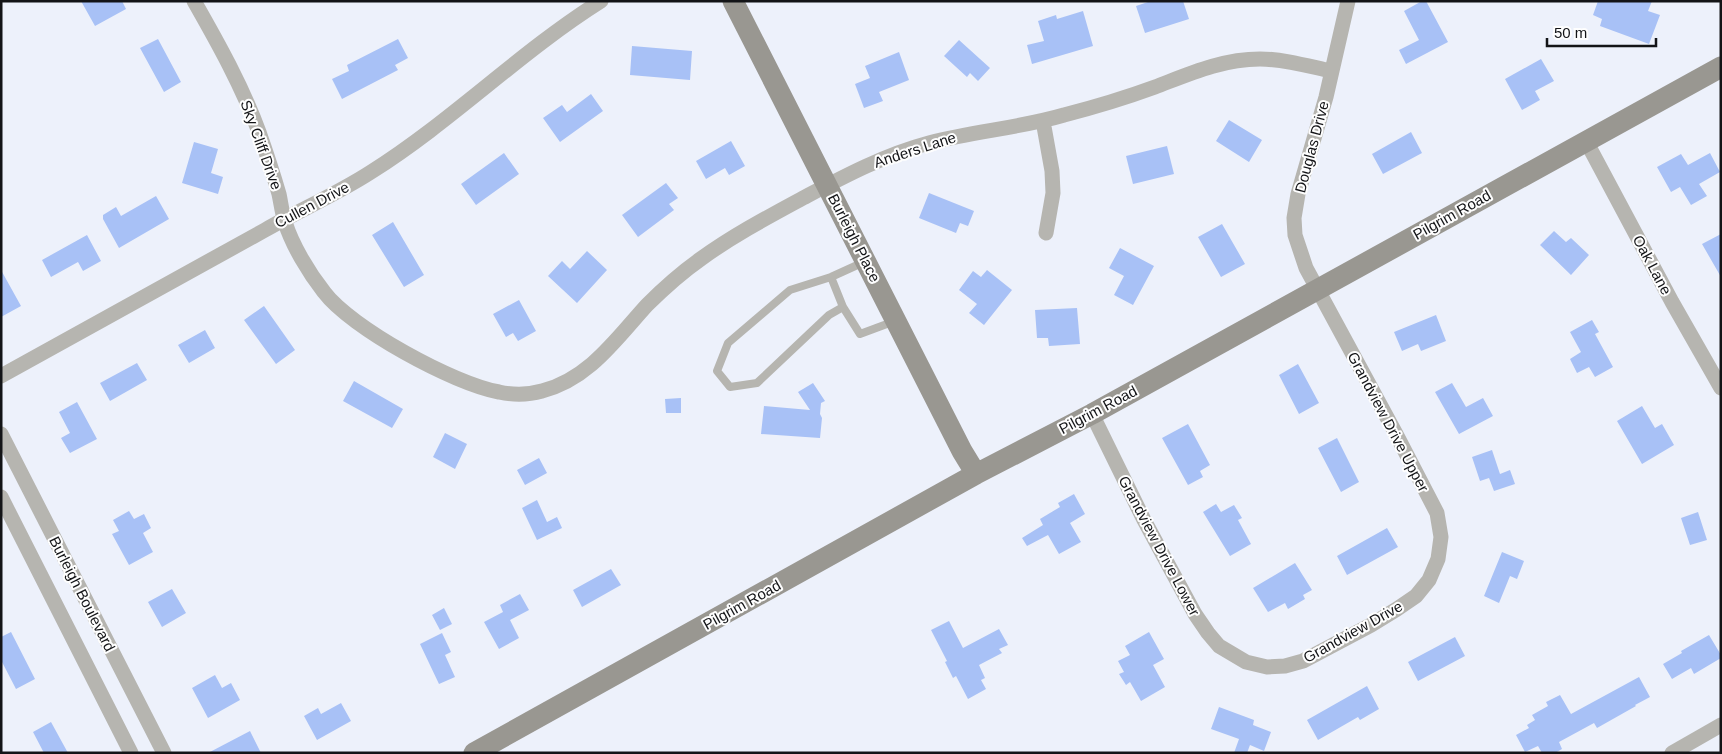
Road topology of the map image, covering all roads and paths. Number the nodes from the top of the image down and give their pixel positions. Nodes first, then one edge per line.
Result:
1 (194, 1) edge
2 (601, 1) edge
3 (733, 1) edge
4 (1348, 1) edge
5 (1721, 67) edge
6 (1332, 71) junction
7 (1044, 121) junction
8 (1586, 141) junction
9 (826, 186) junction
10 (284, 219) junction
11 (1046, 233) dead end
12 (866, 261) junction
13 (831, 277) junction
14 (1318, 289) junction
15 (843, 307) junction
16 (896, 321) junction
17 (1, 376) edge
18 (1721, 388) edge
19 (532, 393) joint
20 (1092, 414) junction
21 (1, 434) edge
22 (976, 474) junction
23 (1, 497) edge
24 (1438, 559) joint
25 (1246, 662) joint
26 (1721, 725) edge
27 (130, 753) edge
28 (164, 753) edge
29 (474, 753) edge
30 (1672, 753) edge

1 - 10 street, Sky Cliff Drive
2 - 10 street, Cullen Drive
3 - 9 main road, Burleigh Place
4 - 6 street, Douglas Drive
5 - 8 main road, Pilgrim Road
6 - 7 street, Anders Lane
6 - 14 street, Douglas Drive
7 - 9 street, Anders Lane
7 - 11 street
8 - 14 main road, Pilgrim Road
8 - 18 street, Oak Lane
9 - 12 main road, Burleigh Place
9 - 19 street, Anders Lane
10 - 17 street, Cullen Drive
10 - 19 street, Sky Cliff Drive
12 - 13 lane
12 - 16 main road, Burleigh Place
13 - 15 lane
13 - 15 lane
14 - 20 main road, Pilgrim Road
14 - 24 street, Grandview Drive Upper
15 - 16 lane
16 - 22 main road, Burleigh Place
20 - 22 main road, Pilgrim Road
20 - 25 street, Grandview Drive Lower
21 - 28 street, Burleigh Boulevard
22 - 29 main road, Pilgrim Road
23 - 27 street, Burleigh Boulevard
24 - 25 street, Grandview Drive
26 - 30 street

